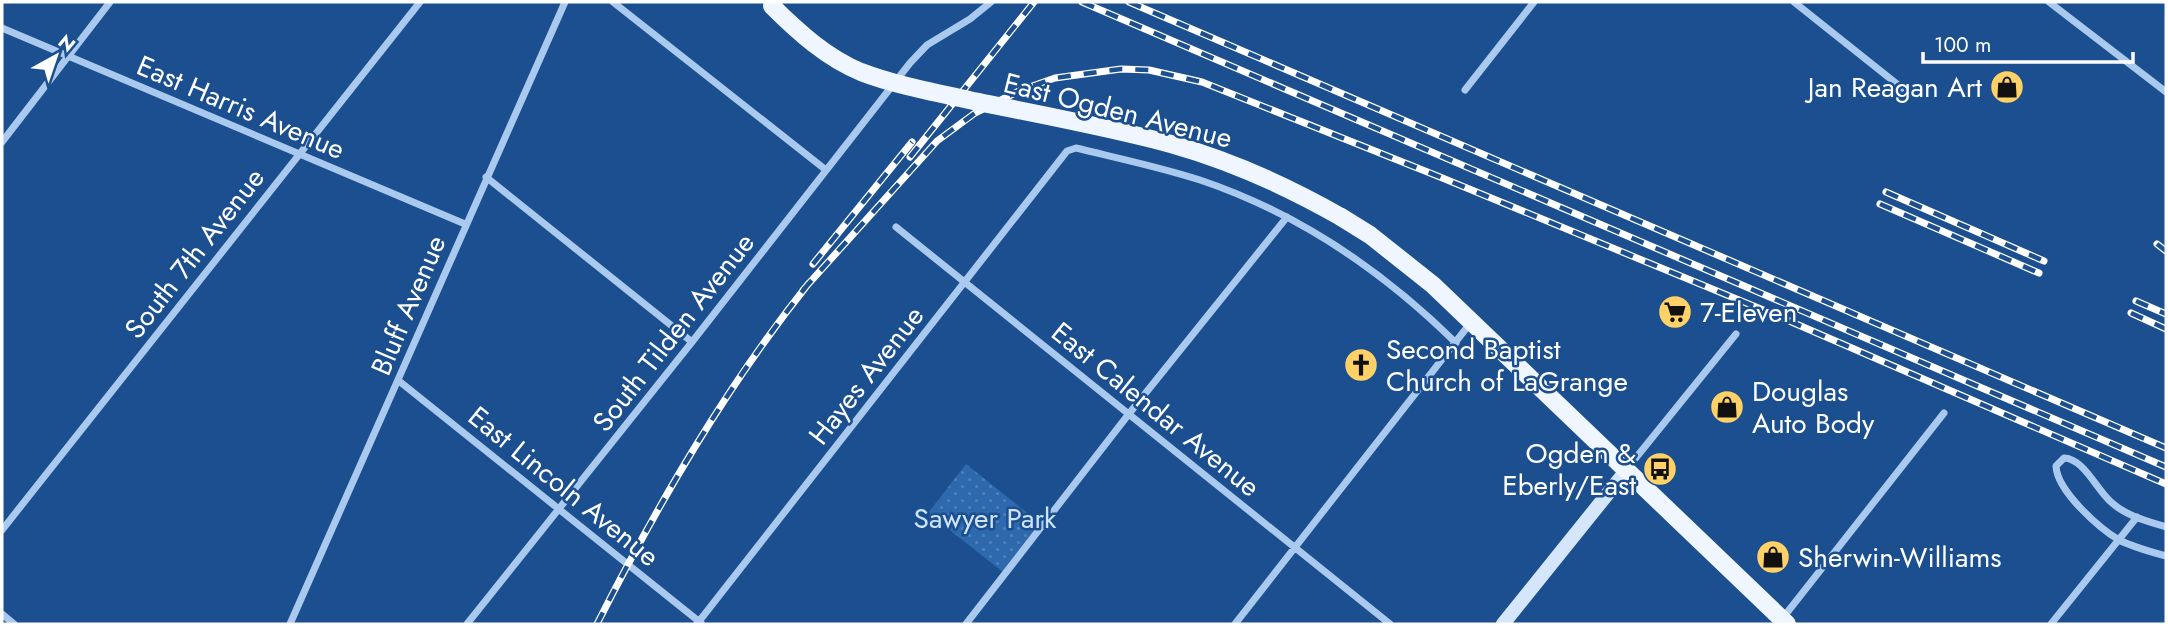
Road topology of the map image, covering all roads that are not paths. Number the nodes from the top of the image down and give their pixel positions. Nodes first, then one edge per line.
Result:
1 (110, 2) edge
2 (420, 2) edge
3 (565, 2) edge
4 (612, 2) edge
5 (769, 2) edge
6 (991, 2) edge
7 (1534, 2) edge
8 (1794, 2) edge
9 (2049, 2) edge
10 (2063, 2) edge
11 (2058, 9) junction
12 (2, 28) edge
13 (67, 56) junction
14 (1902, 88) dead end
15 (1465, 90) dead end
16 (2166, 92) edge
17 (2, 142) edge
18 (299, 155) junction
19 (826, 170) junction
20 (486, 177) junction
21 (1287, 217) junction
22 (465, 224) junction
23 (896, 227) dead end
24 (965, 282) junction
25 (1466, 315) junction
26 (1736, 334) dead end
27 (692, 342) junction
28 (1456, 343) junction
29 (399, 381) junction
30 (1944, 413) dead end
31 (1128, 415) junction
32 (1626, 471) junction
33 (559, 510) junction
34 (2137, 517) junction
35 (2166, 527) edge
36 (2, 530) edge
37 (2119, 540) junction
38 (1294, 548) junction
39 (2166, 556) edge
40 (2, 614) edge
41 (699, 623) edge
42 (1782, 623) edge
43 (14, 624) edge
44 (290, 624) edge
45 (467, 624) edge
46 (966, 624) edge
47 (1235, 624) edge
48 (1390, 624) edge
49 (1503, 624) edge
50 (2051, 624) edge

1 - 13 street
2 - 18 street, South 7th Avenue
3 - 20 street, Bluff Avenue
4 - 19 street
5 - 25 main road, East Ogden Avenue, bridge
6 - 19 street, South Tilden Avenue
7 - 15 street
8 - 14 street
9 - 11 street
10 - 11 street
11 - 16 street
12 - 13 street, East Harris Avenue
13 - 17 street
13 - 18 street, East Harris Avenue
18 - 22 street, East Harris Avenue
18 - 36 street, South 7th Avenue
19 - 27 street, South Tilden Avenue
20 - 22 street, Bluff Avenue
20 - 27 street
21 - 24 street, Hayes Avenue
21 - 28 street
21 - 31 street
22 - 29 street, Bluff Avenue
23 - 24 street, East Calendar Avenue
24 - 31 street, East Calendar Avenue
24 - 41 street, Hayes Avenue
25 - 28 street
25 - 32 main road, East Ogden Avenue
26 - 32 street
27 - 33 street, South Tilden Avenue
28 - 38 street
29 - 33 street, East Lincoln Avenue
29 - 44 street, Bluff Avenue
30 - 42 street
31 - 38 street, East Calendar Avenue
31 - 46 street
32 - 42 main road, East Ogden Avenue
32 - 49 main road
33 - 41 street, East Lincoln Avenue
33 - 45 street, South Tilden Avenue
34 - 35 street
34 - 37 street
34 - 37 street
37 - 39 street
37 - 50 street
38 - 47 street
38 - 48 street, East Calendar Avenue
40 - 43 street

